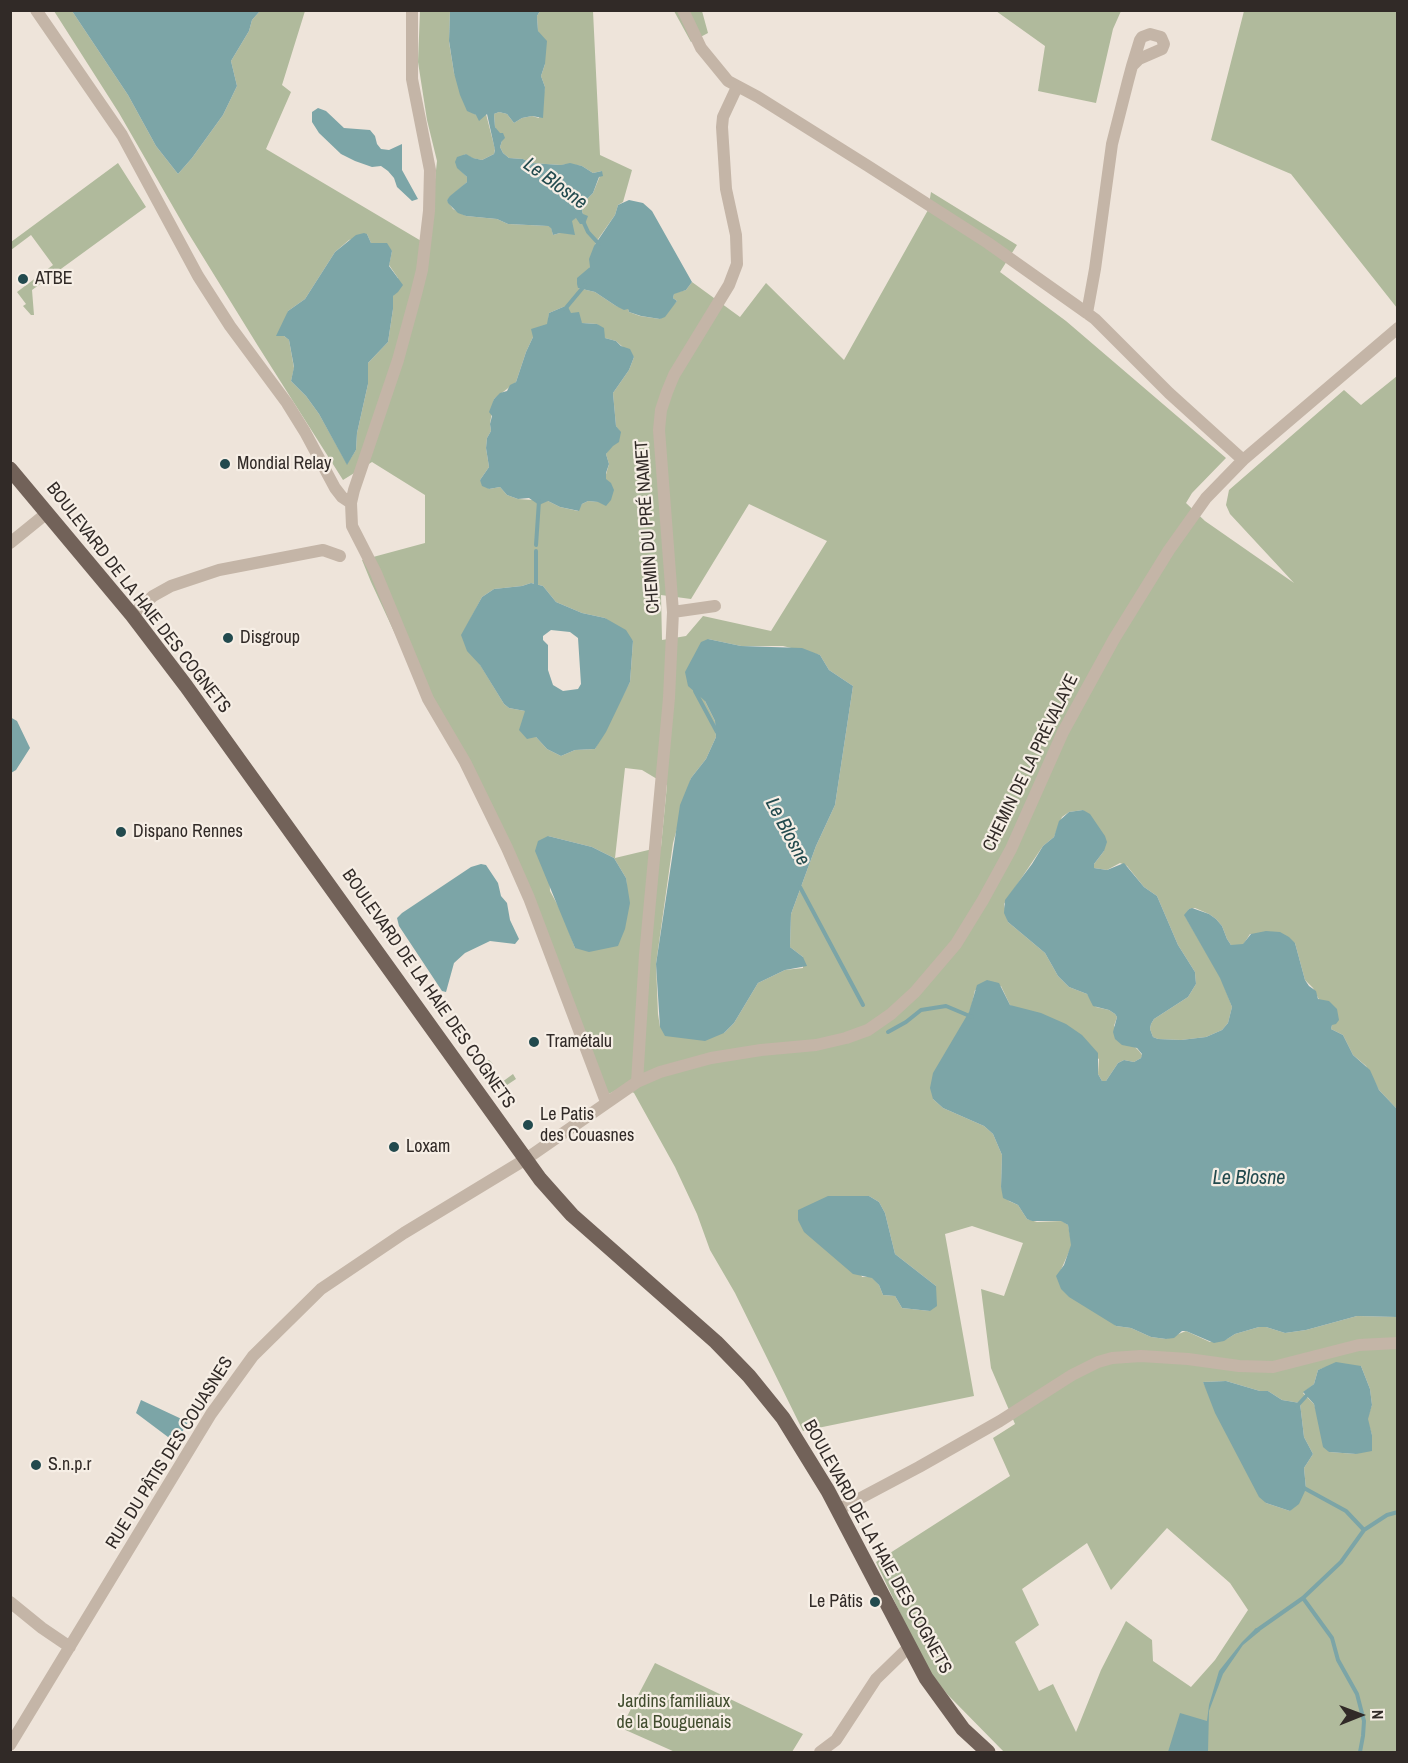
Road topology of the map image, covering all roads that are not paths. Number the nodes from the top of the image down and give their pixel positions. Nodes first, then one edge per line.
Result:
1 (36, 10) edge
2 (412, 10) edge
3 (684, 10) edge
4 (1132, 66) dead end
5 (737, 87) junction
6 (1087, 313) junction
7 (1398, 328) edge
8 (1243, 460) junction
9 (10, 469) edge
10 (351, 503) junction
11 (47, 513) junction
12 (10, 543) edge
13 (340, 556) dead end
14 (715, 606) dead end
15 (673, 612) junction
16 (132, 615) junction
17 (656, 1074) joint
18 (637, 1082) junction
19 (606, 1102) junction
20 (526, 1159) junction
21 (1398, 1343) edge
22 (838, 1510) junction
23 (10, 1602) edge
24 (70, 1647) junction
25 (909, 1647) junction
26 (10, 1745) edge
27 (820, 1752) edge
28 (988, 1752) edge

1 - 10 street
2 - 10 street
3 - 5 street
4 - 6 street
5 - 6 street
5 - 15 street, CHEMIN DU PRÉ NAMET
6 - 8 street
7 - 8 street, CHEMIN DE LA PRÉVALAYE
8 - 17 street, CHEMIN DE LA PRÉVALAYE
9 - 11 main road, BOULEVARD DE LA HAIE DES COGNETS
10 - 19 street
11 - 12 street
11 - 16 main road, BOULEVARD DE LA HAIE DES COGNETS
13 - 16 street
14 - 15 street
15 - 18 street, CHEMIN DU PRÉ NAMET
16 - 20 main road, BOULEVARD DE LA HAIE DES COGNETS
17 - 18 street, RUE DU PÂTIS DES COUASNES
18 - 19 street, RUE DU PÂTIS DES COUASNES
19 - 20 street, RUE DU PÂTIS DES COUASNES
20 - 22 main road, BOULEVARD DE LA HAIE DES COGNETS
20 - 24 street, RUE DU PÂTIS DES COUASNES
21 - 22 street
22 - 25 main road, BOULEVARD DE LA HAIE DES COGNETS
23 - 24 street
24 - 26 street, RUE DU PÂTIS DES COUASNES
25 - 27 street
25 - 28 main road, BOULEVARD DE LA HAIE DES COGNETS

